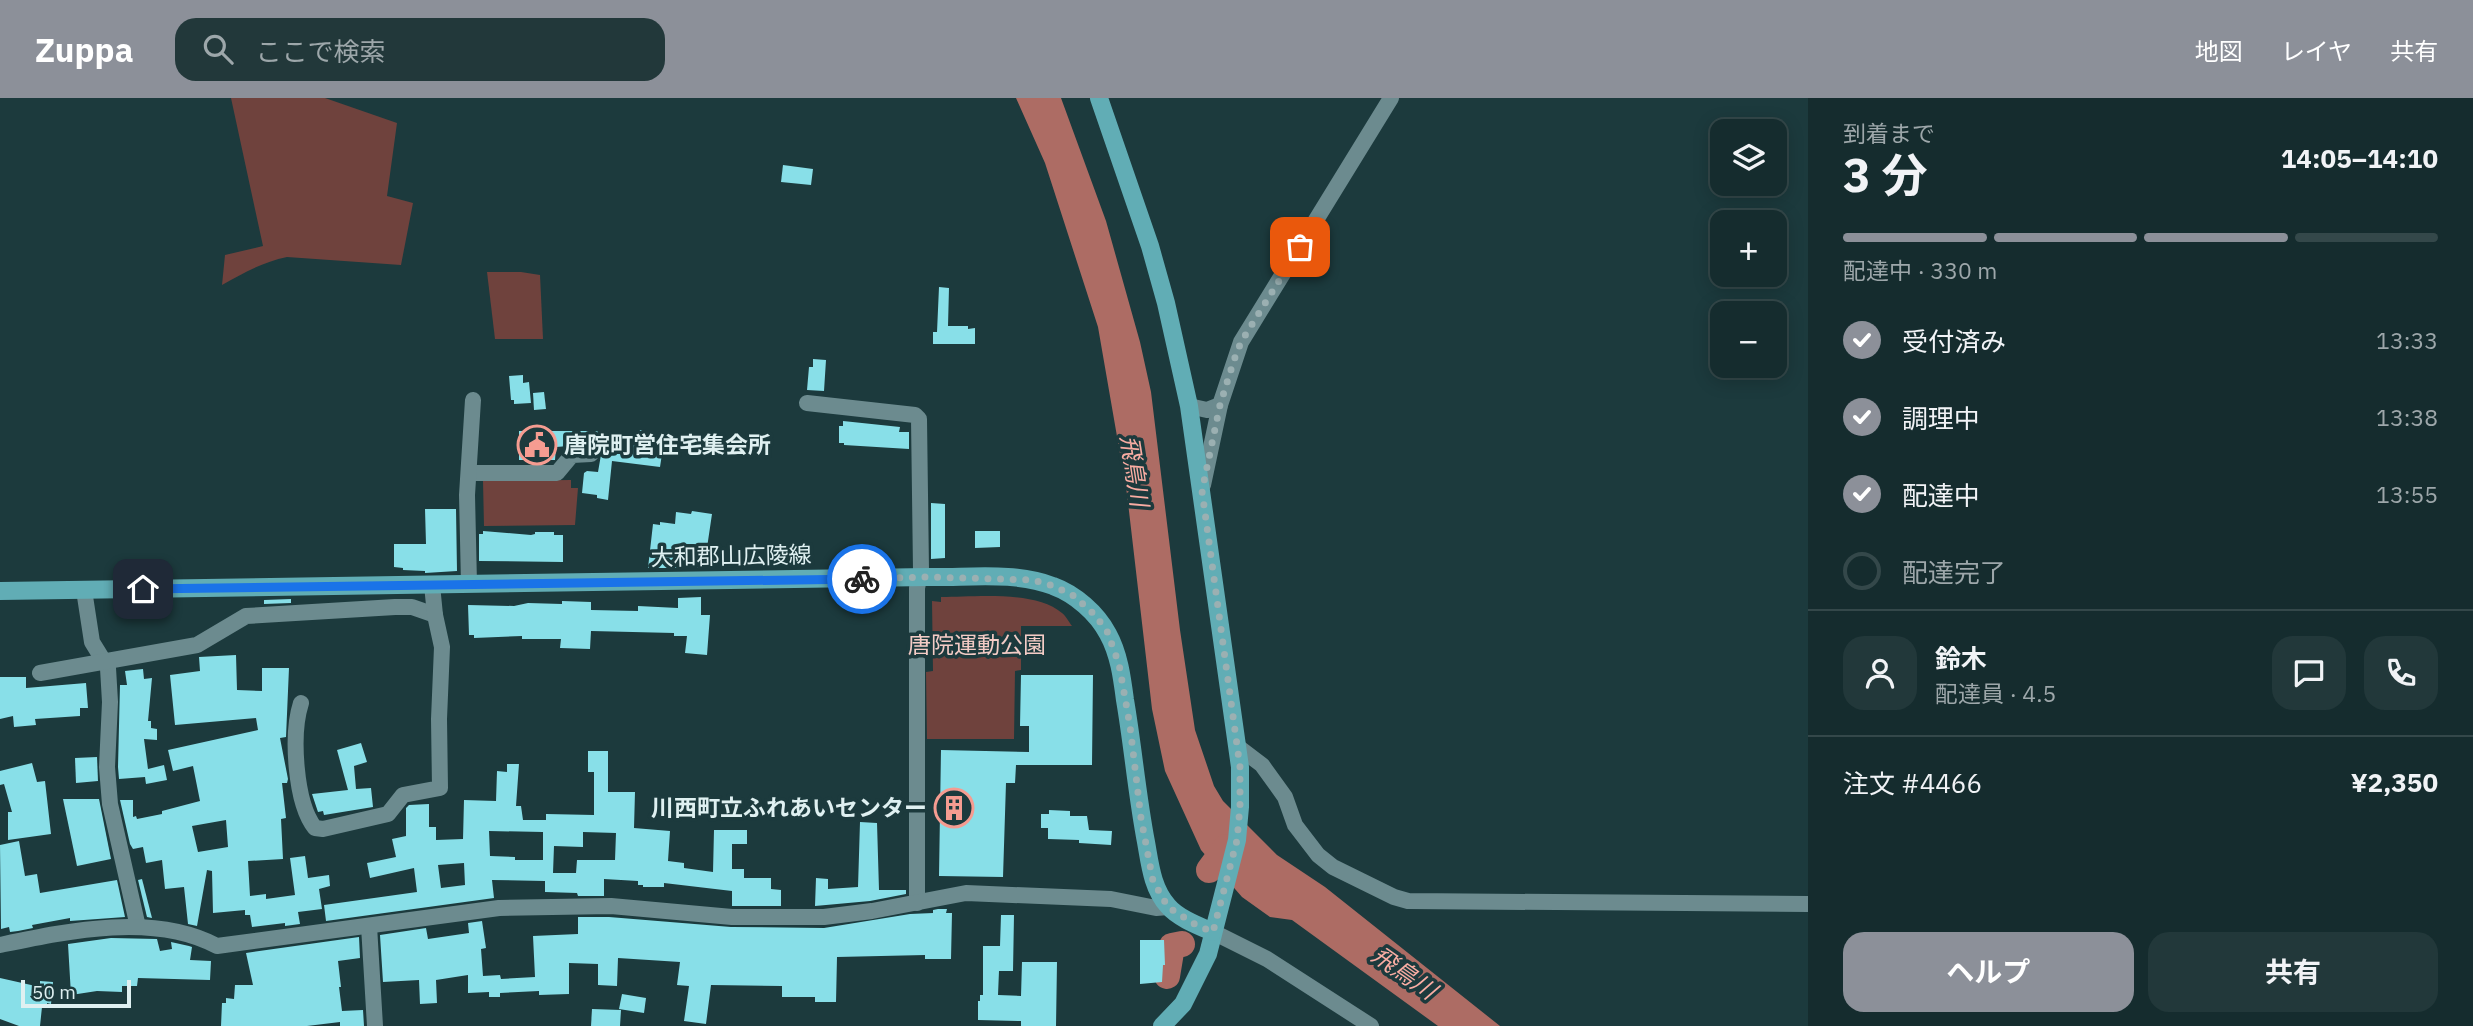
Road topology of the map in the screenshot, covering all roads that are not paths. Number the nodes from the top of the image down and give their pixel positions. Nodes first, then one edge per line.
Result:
1 (1099, 98) edge
2 (1391, 98) edge
3 (473, 400) dead end
4 (807, 403) dead end
5 (1189, 405) junction
6 (1220, 405) junction
7 (592, 454) dead end
8 (470, 473) junction
9 (1202, 491) junction
10 (918, 578) junction
11 (469, 584) junction
12 (432, 585) junction
13 (250, 587) junction
14 (84, 590) junction
15 (0, 591) edge
16 (435, 615) junction
17 (246, 617) junction
18 (104, 661) junction
19 (40, 673) dead end
20 (301, 704) dead end
21 (1237, 746) junction
22 (917, 903) junction
23 (1808, 904) edge
24 (1168, 907) junction
25 (369, 926) junction
26 (138, 927) junction
27 (1213, 932) junction
28 (0, 945) edge
29 (375, 1026) edge
30 (1162, 1026) edge
31 (1371, 1026) edge

1 - 5 main road
2 - 6 street
3 - 8 street
4 - 10 street
5 - 6 street
5 - 9 main road
6 - 9 street
7 - 8 street
8 - 11 street
9 - 21 main road
10 - 11 main road, 大和郡山広陵線
10 - 22 street
10 - 24 main road, 大和郡山広陵線
11 - 12 main road, 大和郡山広陵線
12 - 13 main road, 大和郡山広陵線
12 - 16 street
13 - 14 main road, 大和郡山広陵線
13 - 17 street
14 - 15 main road, 大和郡山広陵線
14 - 18 street
16 - 17 street
16 - 20 street
17 - 18 street
18 - 19 street
18 - 26 street
21 - 23 street
21 - 27 main road
22 - 24 street
22 - 25 street
24 - 27 main road
25 - 26 street
25 - 29 street
26 - 28 street
27 - 30 main road
27 - 31 street

